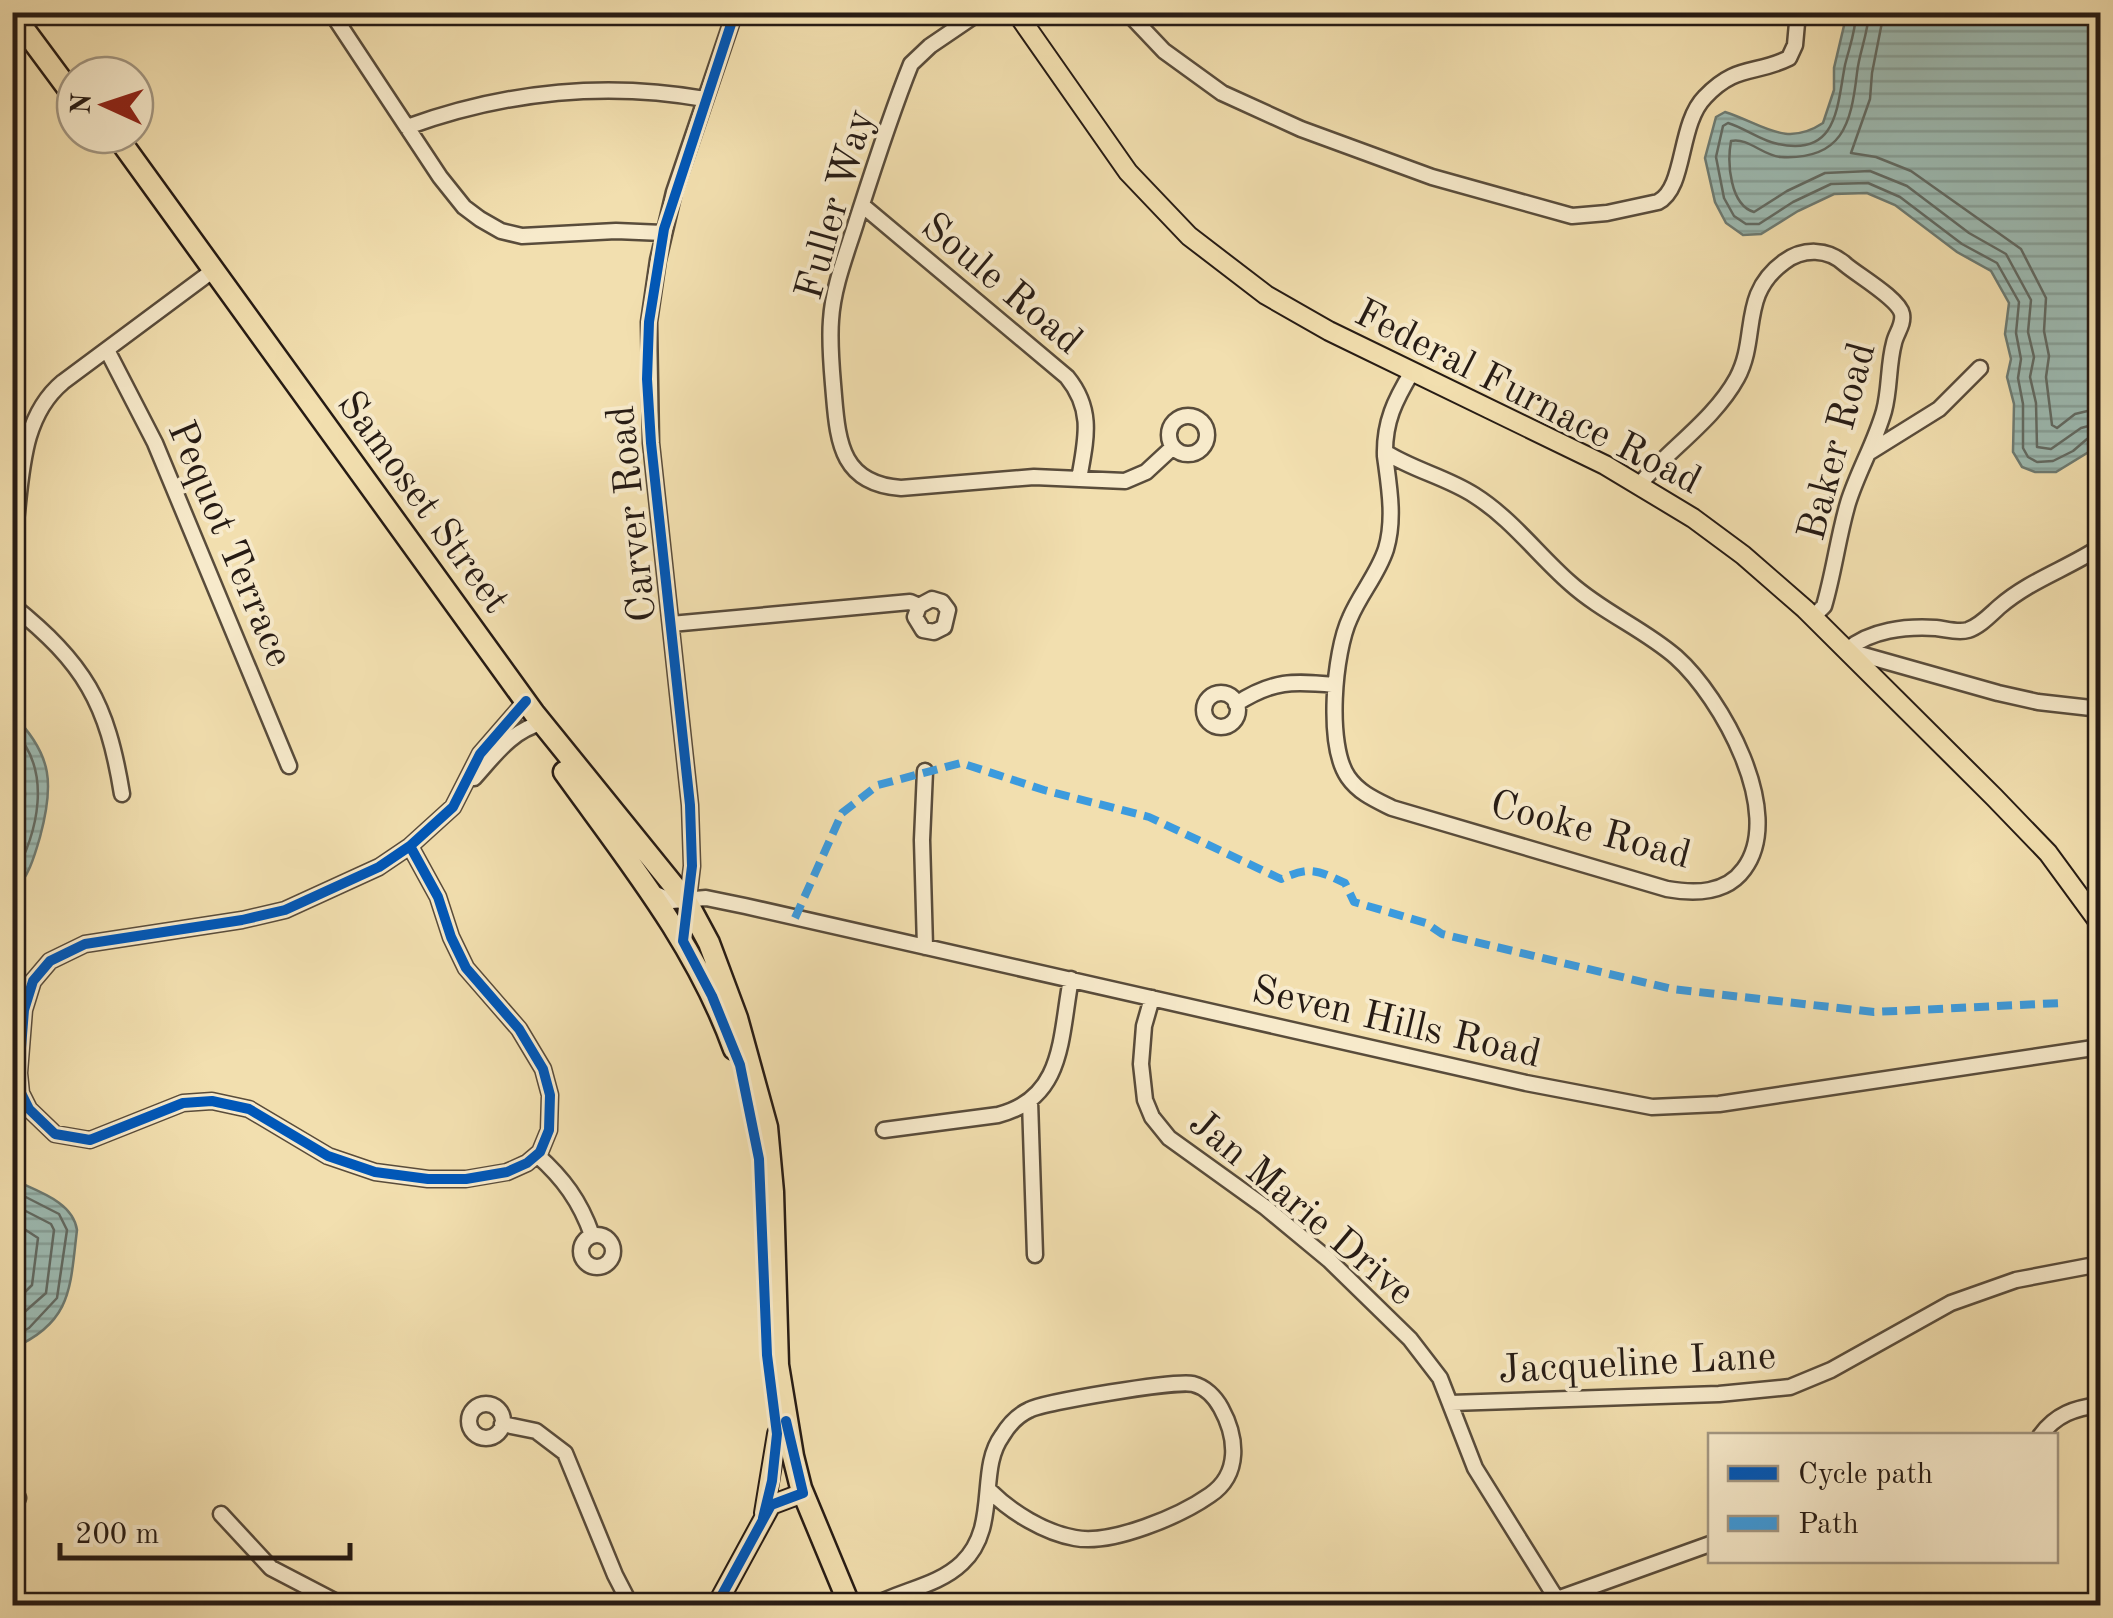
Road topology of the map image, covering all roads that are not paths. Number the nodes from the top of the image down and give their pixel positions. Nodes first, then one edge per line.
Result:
1 (26, 12) edge
2 (331, 12) edge
3 (736, 12) edge
4 (980, 12) edge
5 (1016, 12) edge
6 (1128, 12) edge
7 (1798, 12) edge
8 (12, 14) edge
9 (57, 55) edge
10 (55, 71) edge
11 (705, 99) junction
12 (407, 127) junction
13 (118, 155) edge
14 (130, 155) edge
15 (862, 205) junction
16 (663, 234) junction
17 (210, 271) junction
18 (107, 350) junction
19 (1980, 368) dead end
20 (1412, 372) junction
21 (1173, 447) dead end
22 (1385, 452) junction
23 (1868, 456) junction
24 (1079, 478) junction
25 (1639, 484) junction
26 (2100, 547) edge
27 (12, 549) edge
28 (12, 605) edge
29 (919, 606) dead end
30 (1814, 617) junction
31 (672, 624) junction
32 (1846, 650) junction
33 (1336, 684) junction
34 (1236, 704) dead end
35 (2100, 709) edge
36 (529, 715) junction
37 (289, 766) dead end
38 (925, 771) dead end
39 (122, 794) dead end
40 (410, 846) junction
41 (653, 893) junction
42 (686, 902) junction
43 (2098, 914) edge
44 (683, 941) junction
45 (924, 947) junction
46 (1071, 980) junction
47 (1152, 998) junction
48 (2100, 1047) edge
49 (1030, 1102) junction
50 (884, 1130) dead end
51 (536, 1155) junction
52 (592, 1235) dead end
53 (1035, 1255) dead end
54 (2100, 1264) edge
55 (1451, 1403) junction
56 (2100, 1405) edge
57 (502, 1424) dead end
58 (2042, 1433) edge
59 (777, 1434) junction
60 (12, 1484) edge
61 (990, 1491) junction
62 (799, 1494) junction
63 (12, 1512) edge
64 (221, 1514) dead end
65 (762, 1518) junction
66 (1708, 1545) edge
67 (1559, 1602) edge
68 (344, 1606) edge
69 (632, 1606) edge
70 (716, 1606) edge
71 (838, 1606) edge
72 (850, 1606) edge
73 (874, 1606) edge

1 - 9 highway
2 - 12 street
3 - 11 street, Carver Road
4 - 15 street, Fuller Way
5 - 20 main road, Federal Furnace Road
6 - 7 street
8 - 10 highway
11 - 12 street
11 - 16 street, Carver Road
12 - 16 street
13 - 17 highway, Samoset Street
14 - 17 highway, Samoset Street
15 - 24 street, Soule Road
15 - 24 street, Fuller Way
16 - 31 street, Carver Road
17 - 18 street
17 - 36 highway, Samoset Street
18 - 27 street
18 - 37 street, Pequot Terrace
19 - 23 street
20 - 22 street, Cooke Road
20 - 25 main road, Federal Furnace Road
21 - 24 street, Fuller Way
22 - 33 street, Cooke Road
22 - 33 street, Cooke Road
23 - 25 street, Baker Road
23 - 30 street, Baker Road
25 - 30 main road, Federal Furnace Road
26 - 32 street
28 - 39 street
29 - 31 street
30 - 32 main road, Federal Furnace Road
31 - 42 street, Carver Road
32 - 35 street
32 - 43 main road, Federal Furnace Road
33 - 34 street
36 - 40 street
36 - 41 highway, Samoset Street
36 - 42 highway, Samoset Street
38 - 45 street
40 - 51 street
40 - 51 street
41 - 42 street, Seven Hills Road
41 - 44 highway
42 - 44 street
42 - 45 street, Seven Hills Road
42 - 62 highway
44 - 59 highway
45 - 46 street, Seven Hills Road
46 - 47 street, Seven Hills Road
46 - 49 street
47 - 48 street, Seven Hills Road
47 - 55 street, Jan Marie Drive
49 - 50 street
49 - 53 street
51 - 52 street
54 - 55 street, Jacqueline Lane
55 - 67 street, Jan Marie Drive
56 - 58 street
57 - 69 street
59 - 62 highway
59 - 65 main road
60 - 63 street
61 - 61 street
61 - 73 street
62 - 65 main road
62 - 71 highway
62 - 72 highway
64 - 68 street
65 - 70 main road
66 - 67 street

